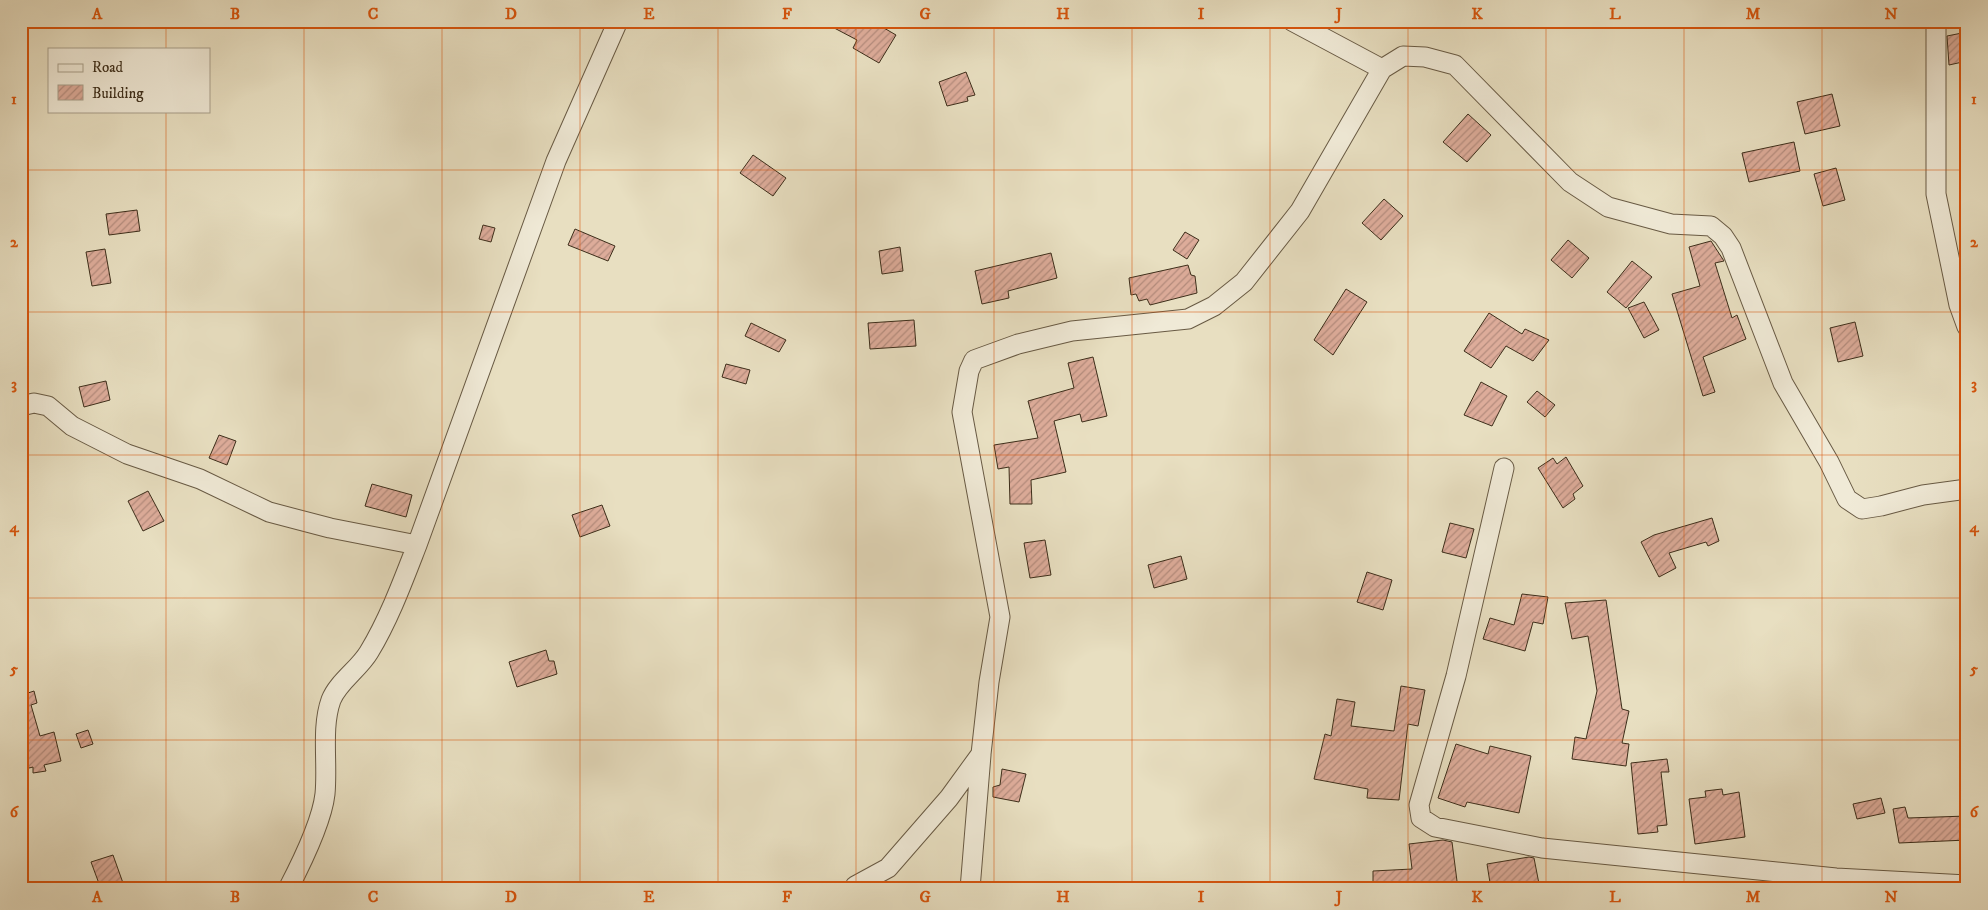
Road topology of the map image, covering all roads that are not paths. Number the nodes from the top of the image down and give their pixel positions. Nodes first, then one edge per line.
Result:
1 (618, 21) edge
2 (1292, 21) edge
3 (1936, 21) edge
4 (1382, 69) junction
5 (1963, 303) edge
6 (1967, 326) edge
7 (21, 406) edge
8 (1504, 468) dead end
9 (1967, 489) edge
10 (418, 545) junction
11 (981, 754) junction
12 (1836, 884) edge
13 (1967, 885) edge
14 (855, 886) dead end
15 (288, 889) edge
16 (970, 889) edge

1 - 10 street
2 - 4 street
3 - 5 street
4 - 9 street
4 - 11 street
5 - 6 street
7 - 10 street
8 - 12 street
10 - 15 street
11 - 14 street
11 - 16 street
12 - 13 street

